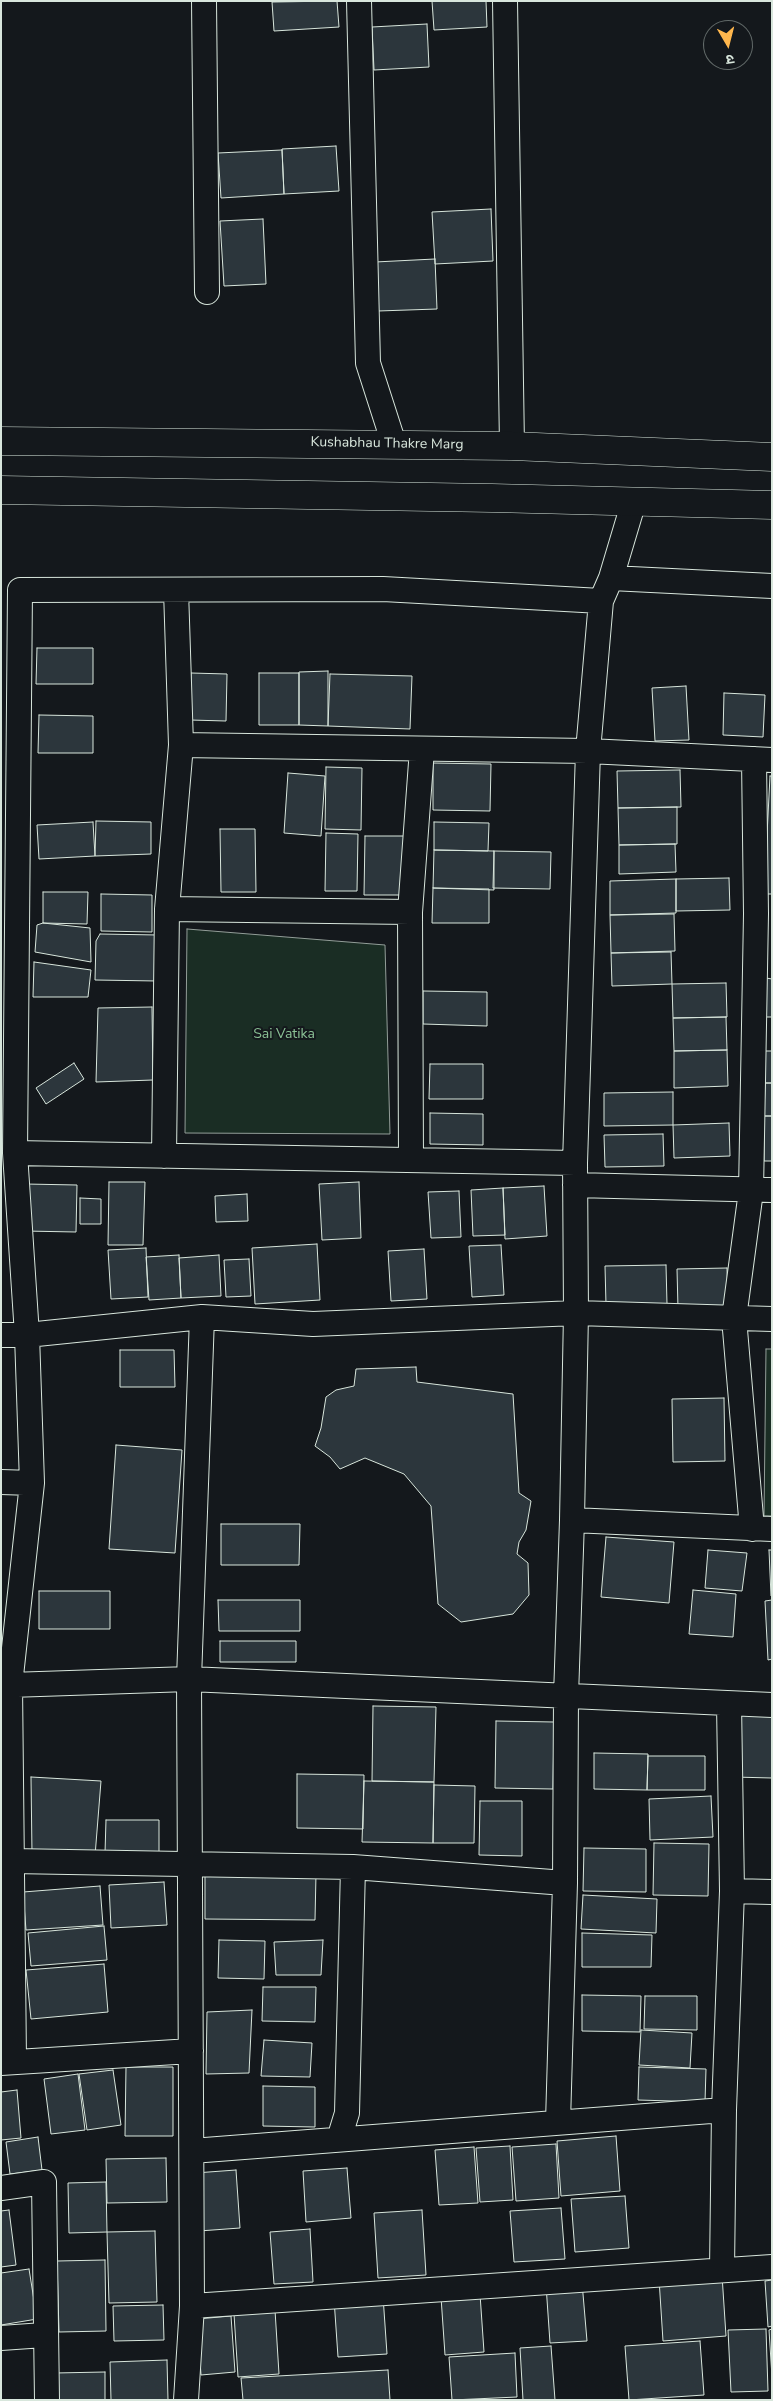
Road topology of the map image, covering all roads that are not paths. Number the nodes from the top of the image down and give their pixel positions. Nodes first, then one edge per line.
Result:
1 (204, 1) edge
2 (359, 1) edge
3 (505, 1) edge
4 (208, 292) dead end
5 (1, 440) edge
6 (394, 444) junction
7 (512, 446) junction
8 (772, 457) edge
9 (1, 490) edge
10 (634, 501) junction
11 (772, 505) edge
12 (611, 578) junction
13 (772, 586) edge
14 (11, 589) edge
15 (176, 590) junction
16 (600, 601) junction
17 (11, 738) edge
18 (181, 745) junction
19 (422, 748) junction
20 (588, 751) junction
21 (763, 759) edge
22 (167, 909) junction
23 (410, 912) junction
24 (764, 914) edge
25 (15, 1153) junction
26 (164, 1156) junction
27 (410, 1160) junction
28 (575, 1174) junction
29 (761, 1190) edge
30 (576, 1313) junction
31 (202, 1317) junction
32 (734, 1318) junction
33 (772, 1319) edge
34 (1, 1335) edge
35 (27, 1335) junction
36 (1, 1482) edge
37 (32, 1483) junction
38 (572, 1520) junction
39 (762, 1529) edge
40 (189, 1678) junction
41 (10, 1685) junction
42 (566, 1696) junction
43 (729, 1704) junction
44 (772, 1705) edge
45 (12, 1861) junction
46 (188, 1864) junction
47 (353, 1867) junction
48 (565, 1883) junction
49 (732, 1891) junction
50 (772, 1892) edge
51 (191, 2051) junction
52 (8, 2062) edge
53 (724, 2110) junction
54 (558, 2122) junction
55 (340, 2139) junction
56 (192, 2151) junction
57 (1, 2188) edge
58 (772, 2267) edge
59 (722, 2270) junction
60 (192, 2306) junction
61 (44, 2335) junction
62 (1, 2338) edge
63 (47, 2400) edge
64 (186, 2400) edge

1 - 4 street
2 - 6 street
3 - 7 street
5 - 6 main road, Kushabhau Thakre Marg
6 - 7 main road, Kushabhau Thakre Marg
7 - 8 main road, Kushabhau Thakre Marg
9 - 10 main road
10 - 11 main road
10 - 12 street
12 - 13 street
12 - 16 street
14 - 15 street
14 - 17 street
15 - 16 street
15 - 18 street
16 - 20 street
17 - 25 street
18 - 19 street
18 - 22 street
19 - 20 street
19 - 23 street
20 - 21 street
20 - 28 street
21 - 24 street
22 - 23 street
22 - 26 street
23 - 27 street
24 - 29 street
25 - 26 street
25 - 35 street
26 - 27 street
27 - 28 street
28 - 29 street
28 - 30 street
29 - 32 street
30 - 31 street
30 - 32 street
30 - 38 street
31 - 35 street
31 - 40 street
32 - 33 street
32 - 39 street
34 - 35 street
35 - 37 street
36 - 37 street
37 - 41 street
38 - 39 street
38 - 42 street
40 - 41 street
40 - 42 street
40 - 46 street
41 - 45 street
42 - 43 street
42 - 48 street
43 - 44 street
43 - 49 street
45 - 46 street
45 - 52 street
46 - 47 street
46 - 51 street
47 - 48 street
47 - 55 street
48 - 54 street
49 - 50 street
49 - 53 street
51 - 52 street
51 - 56 street
53 - 54 street
53 - 59 street
54 - 55 street
55 - 56 street
56 - 60 street
57 - 61 street
58 - 59 street
59 - 60 street
60 - 64 street
61 - 62 street
61 - 63 street

